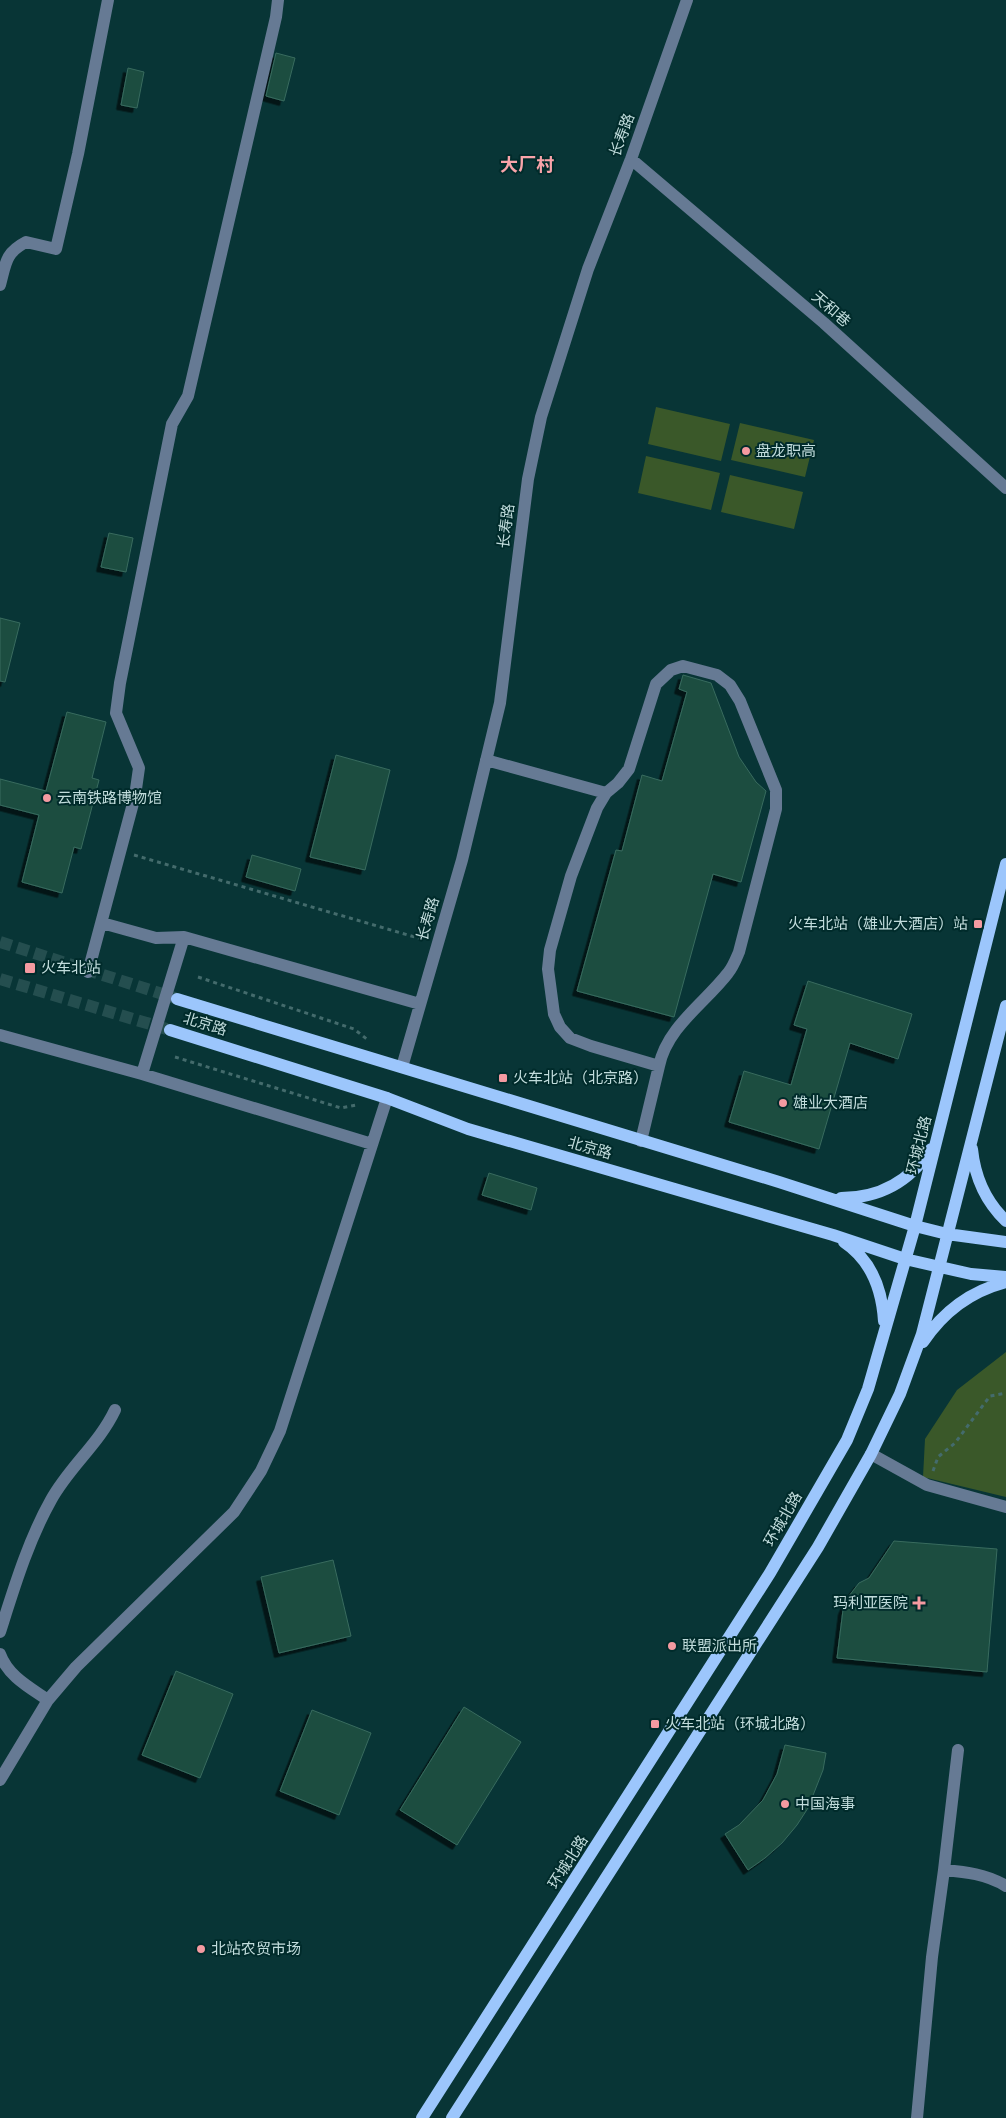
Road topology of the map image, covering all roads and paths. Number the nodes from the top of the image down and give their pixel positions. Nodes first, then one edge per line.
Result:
1 (108, 0) edge
2 (278, 0) edge
3 (687, 0) edge
4 (631, 159) junction
5 (3, 258) edge
6 (0, 284) edge
7 (1006, 488) edge
8 (486, 760) junction
9 (606, 793) junction
10 (121, 851) junction
11 (1006, 864) edge
12 (102, 923) junction
13 (184, 937) junction
14 (438, 944) junction
15 (88, 972) dead end
16 (198, 977) dead end
17 (177, 999) tunnel mouth
18 (420, 1004) junction
19 (1006, 1006) edge
20 (170, 1030) tunnel mouth
21 (0, 1035) edge
22 (374, 1045) dead end
23 (175, 1057) dead end
24 (659, 1066) junction
25 (402, 1068) junction
26 (142, 1074) junction
27 (387, 1098) junction
28 (360, 1104) dead end
29 (974, 1134) junction
30 (938, 1135) junction
31 (641, 1141) junction
32 (372, 1144) junction
33 (832, 1198) junction
34 (1006, 1222) edge
35 (915, 1226) junction
36 (947, 1234) junction
37 (833, 1235) junction
38 (1006, 1242) edge
39 (905, 1259) junction
40 (939, 1268) junction
41 (1006, 1277) edge
42 (1006, 1282) edge
43 (884, 1334) junction
44 (910, 1366) junction
45 (1006, 1393) edge
46 (115, 1410) dead end
47 (872, 1454) junction
48 (927, 1485) junction
49 (1006, 1508) edge
50 (0, 1632) edge
51 (0, 1654) edge
52 (48, 1700) junction
53 (958, 1750) dead end
54 (0, 1780) edge
55 (944, 1870) junction
56 (1006, 1886) edge
57 (422, 2118) edge
58 (452, 2118) edge
59 (917, 2118) edge

1 - 5 street
2 - 10 street
3 - 4 street, 长寿路
4 - 7 street, 天和巷
4 - 8 street, 长寿路
5 - 6 street
8 - 9 street
8 - 14 street, 长寿路
9 - 24 street
9 - 24 street
10 - 12 street
10 - 14 path
11 - 30 main road, 环城北路
12 - 13 street
12 - 15 street
13 - 18 street
13 - 26 street
14 - 18 street, 长寿路
16 - 22 path
17 - 25 main road, 北京路
18 - 25 street, 长寿路
19 - 29 main road
20 - 27 main road, 北京路
21 - 26 street
23 - 28 path
24 - 31 street
25 - 31 main road, 北京路
26 - 32 street
27 - 32 street
27 - 37 main road, 北京路
29 - 34 main road
29 - 36 main road
30 - 33 main road
30 - 35 main road, 环城北路
31 - 33 main road, 北京路
32 - 52 street
33 - 35 main road, 北京路
35 - 36 main road, 北京路
35 - 39 main road, 环城北路
36 - 38 main road, 北京路
36 - 40 main road
37 - 39 main road, 北京路
37 - 43 main road
39 - 40 main road, 北京路
39 - 43 main road, 环城北路
40 - 41 main road, 北京路
40 - 44 main road
42 - 44 main road
43 - 57 main road, 环城北路
44 - 47 main road
45 - 48 path
46 - 50 street
47 - 48 street
47 - 58 main road
48 - 49 street
51 - 52 street
52 - 54 street
53 - 55 street
55 - 56 street
55 - 59 street

